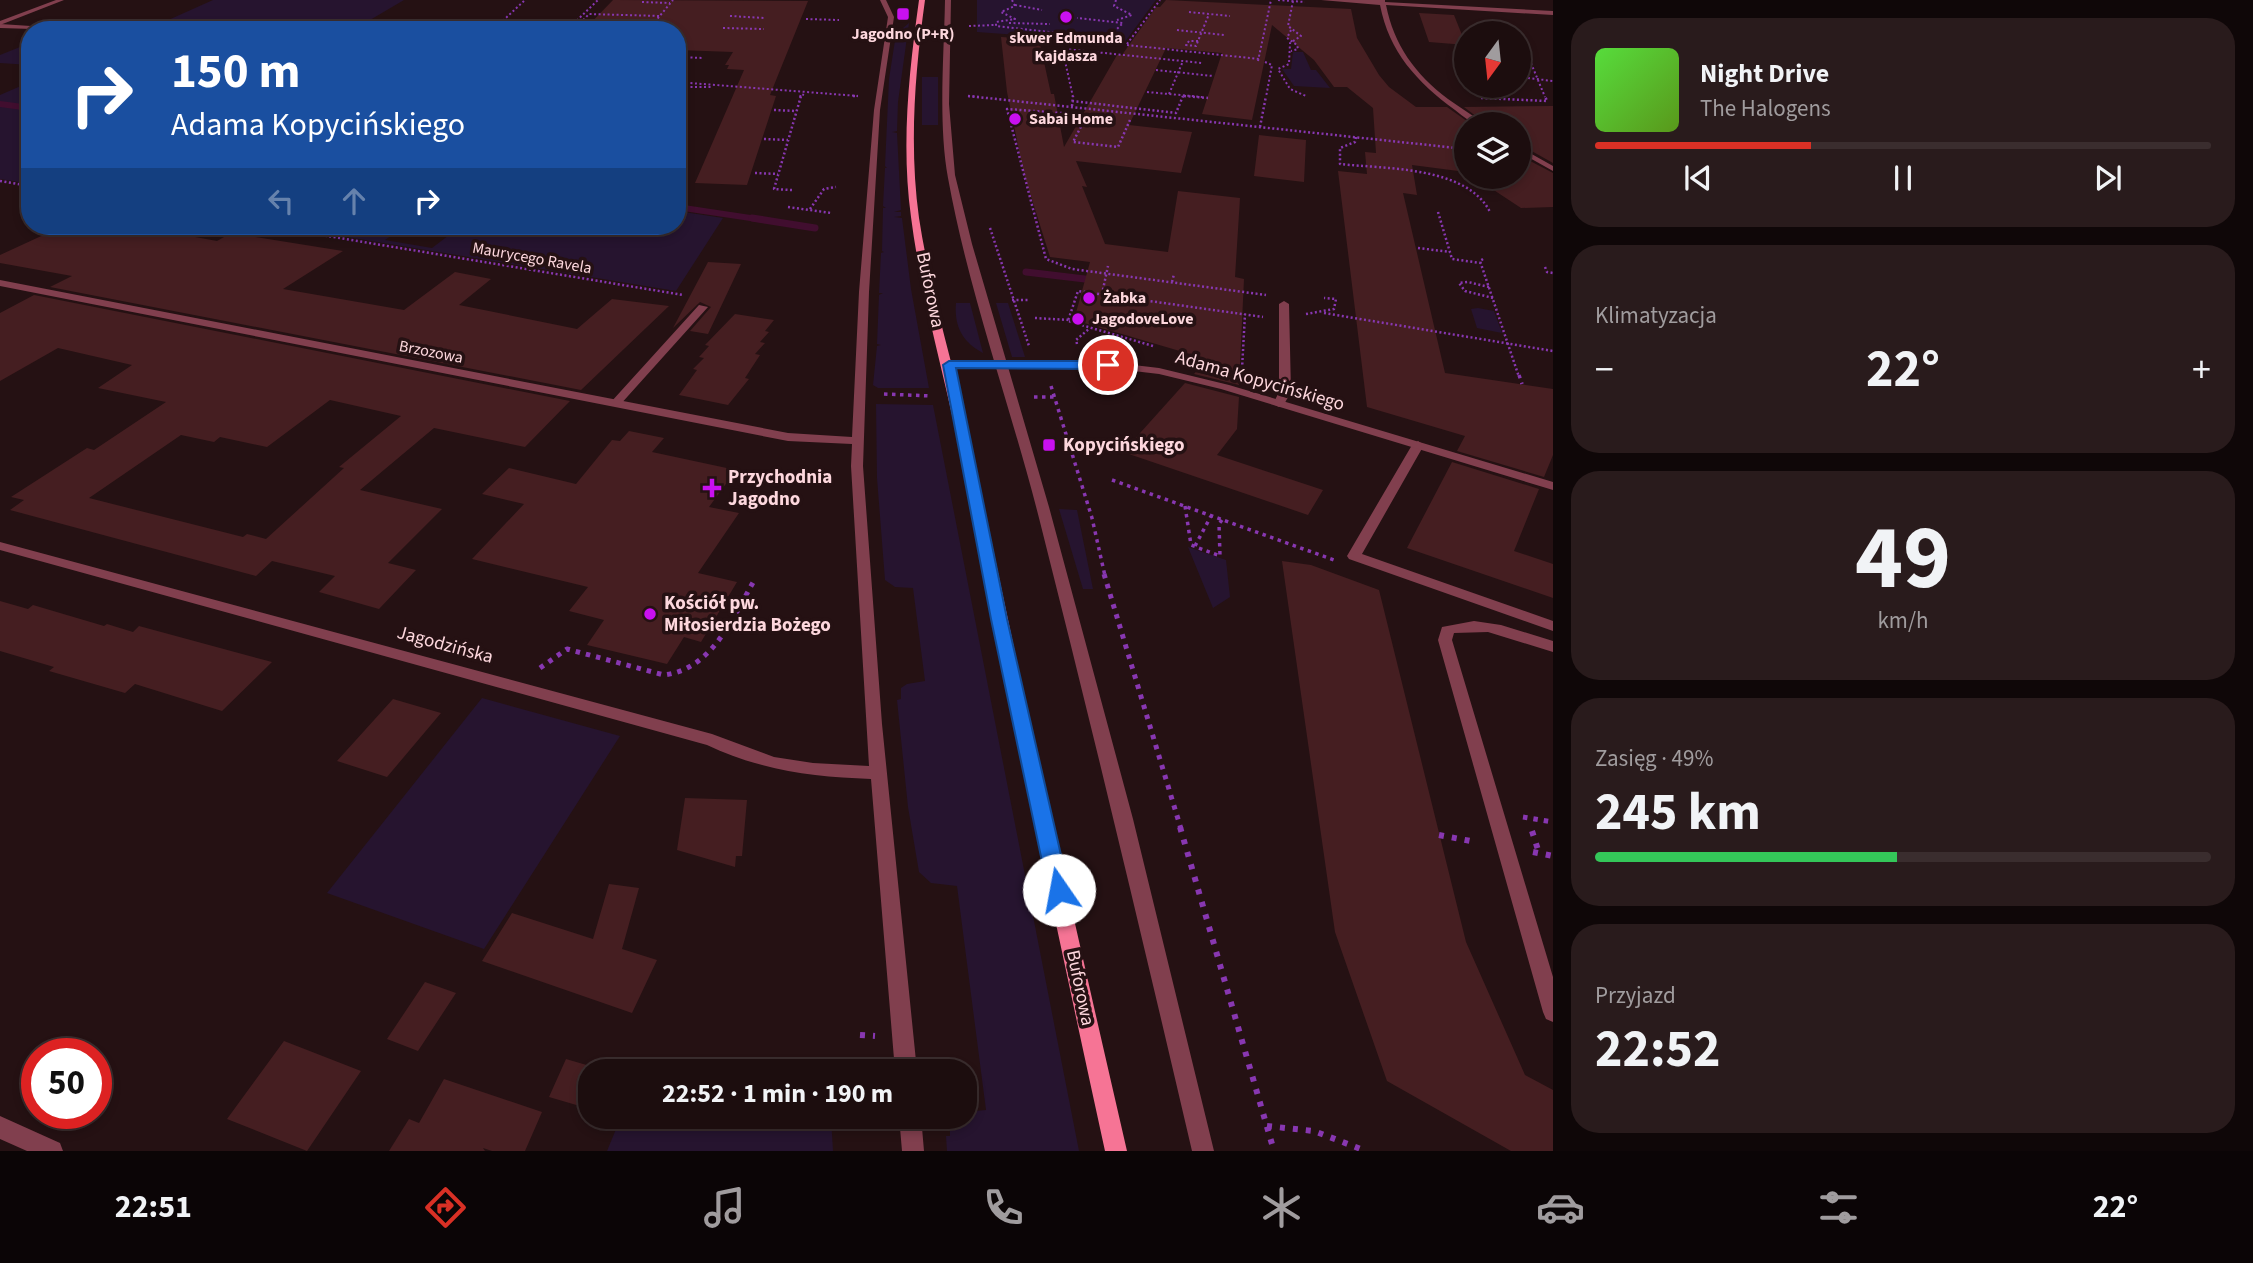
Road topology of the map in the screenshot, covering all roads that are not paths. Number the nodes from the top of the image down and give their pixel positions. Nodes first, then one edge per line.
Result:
1 (61, 0) edge
2 (883, 0) edge
3 (922, 0) edge
4 (948, 0) edge
5 (1324, 0) edge
6 (1382, 2) edge
7 (1553, 13) edge
8 (0, 24) edge
9 (21, 26) edge
10 (1464, 112) edge
11 (1531, 155) edge
12 (1548, 164) edge
13 (1553, 169) edge
14 (0, 283) edge
15 (1284, 304) dead end
16 (703, 307) dead end
17 (949, 365) junction
18 (1001, 365) junction
19 (615, 404) junction
20 (1279, 404) junction
21 (856, 441) junction
22 (1418, 445) junction
23 (1553, 486) edge
24 (0, 546) edge
25 (1553, 626) edge
26 (1553, 647) edge
27 (878, 774) junction
28 (1553, 1012) edge
29 (905, 1059) edge
30 (0, 1128) edge
31 (911, 1129) edge
32 (52, 1151) edge
33 (913, 1151) edge
34 (1116, 1151) edge
35 (1203, 1151) edge

1 - 8 street
2 - 21 street
3 - 17 main road, Buforowa
4 - 18 street
5 - 6 street
6 - 7 street
6 - 10 street
8 - 9 street
11 - 12 street
12 - 13 street
14 - 19 street, Brzozowa
15 - 20 street
16 - 19 street
17 - 18 street, Adama Kopycińskiego
17 - 34 main road, Buforowa
18 - 20 street, Adama Kopycińskiego
18 - 35 street
19 - 21 street, Brzozowa
20 - 22 street, Adama Kopycińskiego
21 - 27 street
22 - 23 street, Adama Kopycińskiego
22 - 25 street
24 - 27 street, Jagodzińska
26 - 28 street
27 - 29 street
30 - 32 street
31 - 33 street

